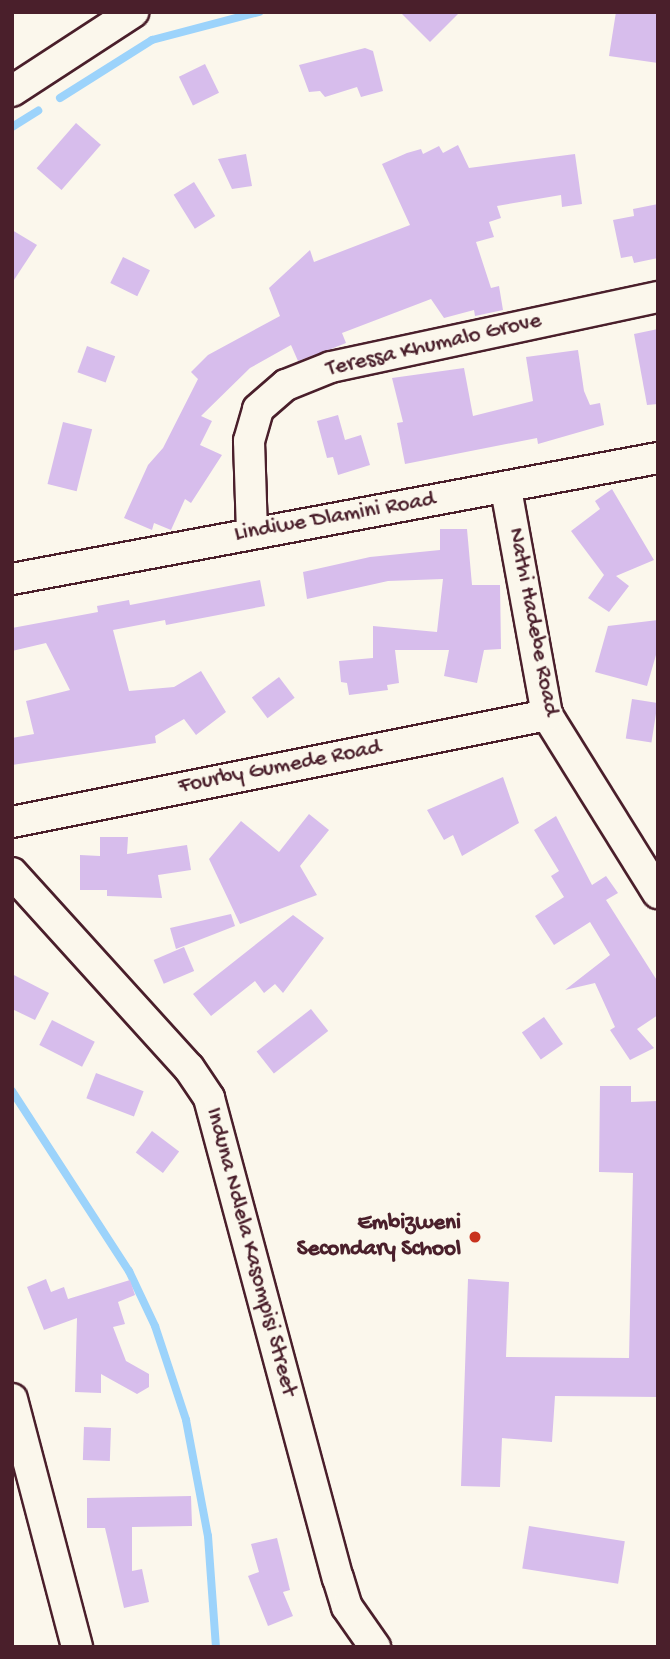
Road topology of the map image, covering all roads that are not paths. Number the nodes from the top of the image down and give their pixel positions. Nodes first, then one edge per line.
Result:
1 (133, 12) edge
2 (12, 91) edge
3 (658, 297) edge
4 (658, 458) edge
5 (506, 489) junction
6 (252, 532) junction
7 (12, 579) edge
8 (547, 715) junction
9 (12, 821) edge
10 (12, 873) edge
11 (658, 893) edge
12 (12, 1399) edge
13 (18, 1434) edge
14 (77, 1647) edge
15 (374, 1647) edge

1 - 2 street
3 - 6 street, Teressa Khumalo Grove
4 - 5 street, Lindiwe Dlamini Road
5 - 6 street, Lindiwe Dlamini Road
5 - 8 street, Nathi Hadebe Road
6 - 7 street, Lindiwe Dlamini Road
8 - 9 street, Fourby Gumede Road
8 - 11 street, Nathi Hadebe Road
10 - 15 street, Induna Ndlela Kasompisi Street
12 - 13 street
13 - 14 street

